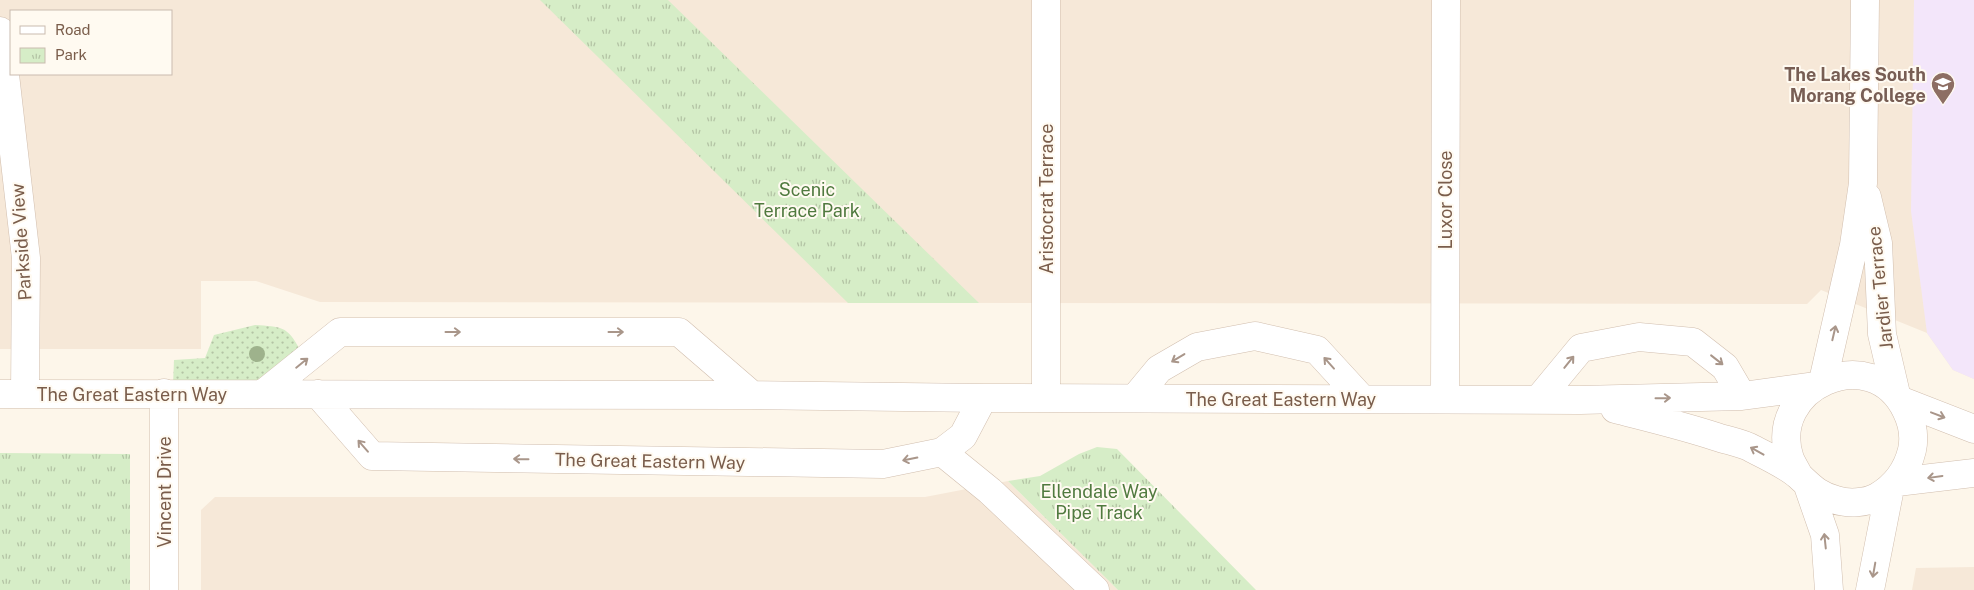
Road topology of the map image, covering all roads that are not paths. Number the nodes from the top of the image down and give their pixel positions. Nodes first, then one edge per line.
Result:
1 (1046, 0) edge
2 (1446, 0) edge
3 (1865, 0) edge
4 (0, 31) edge
5 (1863, 183) junction
6 (1819, 383) junction
7 (164, 393) junction
8 (264, 393) junction
9 (13, 394) edge
10 (318, 394) junction
11 (752, 395) junction
12 (1742, 396) junction
13 (1899, 397) junction
14 (983, 398) junction
15 (1046, 398) junction
16 (1134, 398) junction
17 (1362, 399) junction
18 (1445, 400) junction
19 (1538, 400) junction
20 (1580, 400) junction
21 (1974, 428) edge
22 (942, 452) junction
23 (1974, 473) edge
24 (1803, 481) junction
25 (1893, 485) junction
26 (164, 590) edge
27 (1095, 590) edge
28 (1829, 590) edge
29 (1870, 590) edge

1 - 15 street, Aristocrat Terrace
2 - 18 street, Luxor Close
3 - 5 street, Jardier Terrace
4 - 9 street, Parkside View
6 -> 5 street, Jardier Terrace
5 - 13 street, Jardier Terrace
6 - 12 street, The Great Eastern Way
6 - 13 street
6 - 24 street
7 - 8 street, The Great Eastern Way
7 - 9 street, The Great Eastern Way
7 - 26 street, Vincent Drive
8 - 10 street, The Great Eastern Way
8 -> 11 street
10 - 11 street, The Great Eastern Way
22 -> 10 street, The Great Eastern Way
11 - 14 street, The Great Eastern Way
19 -> 12 street
20 -> 12 street, The Great Eastern Way
13 -> 21 street
13 - 25 street
14 - 15 street, The Great Eastern Way
14 - 22 street, The Great Eastern Way
15 - 16 street, The Great Eastern Way
16 - 17 street, The Great Eastern Way
17 -> 16 street
17 - 18 street, The Great Eastern Way
18 - 19 street, The Great Eastern Way
19 - 20 street, The Great Eastern Way
24 -> 20 street, The Great Eastern Way
22 - 27 street
23 -> 25 street
24 - 25 street
28 -> 24 street
25 -> 29 street

